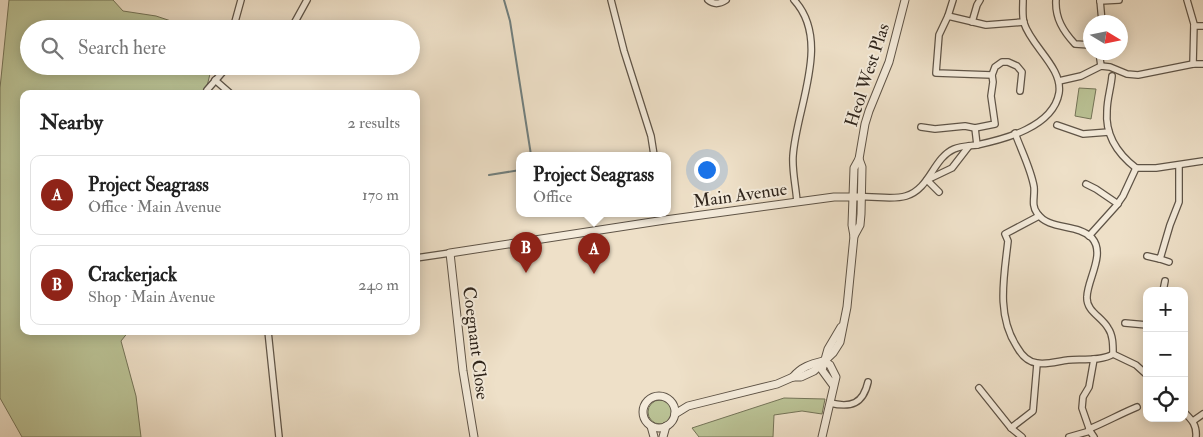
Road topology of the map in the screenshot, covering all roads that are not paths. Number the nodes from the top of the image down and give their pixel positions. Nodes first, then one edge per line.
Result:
1 (241, 0) edge
2 (611, 0) edge
3 (708, 0) edge
4 (726, 0) edge
5 (794, 0) edge
6 (905, 0) edge
7 (953, 0) edge
8 (980, 0) edge
9 (1023, 0) edge
10 (1056, 0) edge
11 (1100, 0) edge
12 (1119, 0) edge
13 (1187, 0) edge
14 (307, 1) edge
15 (1101, 15) edge
16 (948, 16) junction
17 (235, 20) edge
18 (296, 20) edge
19 (972, 22) junction
20 (1024, 22) junction
21 (1194, 26) junction
22 (1203, 26) edge
23 (1083, 45) edge
24 (1100, 60) edge
25 (1193, 64) junction
26 (1203, 64) edge
27 (1101, 66) junction
28 (220, 75) edge
29 (992, 75) junction
30 (1112, 76) dead end
31 (215, 80) junction
32 (1059, 81) junction
33 (208, 90) dead end
34 (226, 90) edge
35 (1020, 91) dead end
36 (1057, 125) dead end
37 (921, 127) dead end
38 (975, 128) junction
39 (1109, 132) junction
40 (1015, 133) junction
41 (977, 144) junction
42 (970, 146) junction
43 (654, 152) edge
44 (859, 159) junction
45 (1203, 162) edge
46 (1179, 165) junction
47 (1136, 168) junction
48 (927, 180) junction
49 (1086, 184) dead end
50 (939, 192) dead end
51 (852, 197) junction
52 (860, 197) junction
53 (797, 202) junction
54 (1118, 204) junction
55 (671, 215) edge
56 (1039, 216) junction
57 (658, 217) edge
58 (854, 236) junction
59 (1089, 236) junction
60 (450, 254) junction
61 (1147, 256) dead end
62 (420, 258) edge
63 (1160, 259) junction
64 (1169, 262) dead end
65 (1165, 281) dead end
66 (1164, 287) edge
67 (1125, 322) dead end
68 (1143, 325) edge
69 (268, 335) edge
70 (1113, 354) junction
71 (1094, 359) junction
72 (824, 361) junction
73 (1038, 364) junction
74 (1143, 371) edge
75 (868, 382) dead end
76 (979, 388) dead end
77 (671, 402) junction
78 (830, 403) junction
79 (688, 406) junction
80 (1137, 407) dead end
81 (675, 414) junction
82 (1203, 414) edge
83 (1188, 416) edge
84 (1193, 420) junction
85 (651, 426) junction
86 (666, 426) junction
87 (1012, 428) junction
88 (1089, 430) junction
89 (279, 437) edge
90 (474, 437) edge
91 (654, 437) edge
92 (662, 437) edge
93 (822, 437) edge
94 (1022, 437) edge
95 (1069, 437) edge
96 (1094, 437) edge
97 (1196, 437) edge

1 - 17 street
2 - 43 street
3 - 4 street
5 - 53 street
6 - 44 street, Heol West Plas
7 - 16 street
8 - 19 street
9 - 20 street
10 - 23 street
11 - 12 street
11 - 15 street
13 - 21 street
14 - 18 street
16 - 19 street
16 - 29 street
19 - 20 street
20 - 32 street
21 - 22 street
21 - 25 street
24 - 27 street
25 - 26 street
25 - 27 street
27 - 32 street
28 - 31 street
29 - 35 street
29 - 38 street
30 - 39 street
31 - 33 street
31 - 34 street
32 - 40 street
36 - 39 street
37 - 38 street
38 - 41 street
39 - 47 street
40 - 41 street
40 - 56 street
41 - 42 street
42 - 48 street
42 - 48 street
44 - 51 street, Heol West Plas
44 - 52 street, Heol West Plas
45 - 46 street
46 - 47 street
46 - 63 street
47 - 54 street
48 - 50 street
48 - 52 street
49 - 54 street
51 - 52 street, Main Avenue
51 - 53 street, Main Avenue
51 - 58 street, Heol West Plas
52 - 58 street, Heol West Plas
53 - 55 street, Main Avenue
54 - 59 street
56 - 59 street
56 - 73 street
57 - 60 street, Main Avenue
58 - 72 street, Heol West Plas
59 - 70 street
60 - 62 street, Main Avenue
60 - 90 street, Coegnant Close
61 - 63 street
63 - 64 street
65 - 66 street
67 - 68 street
69 - 89 street
70 - 71 street
70 - 74 street
71 - 73 street
71 - 88 street
72 - 78 street
72 - 79 street
73 - 87 street
75 - 78 street
76 - 87 street
77 - 79 street
77 - 81 street
77 - 85 street
78 - 93 street
79 - 81 street
80 - 88 street
81 - 86 street
82 - 84 street
83 - 84 street
84 - 97 street
85 - 86 street
85 - 91 street
86 - 92 street
87 - 94 street
88 - 95 street
88 - 96 street

